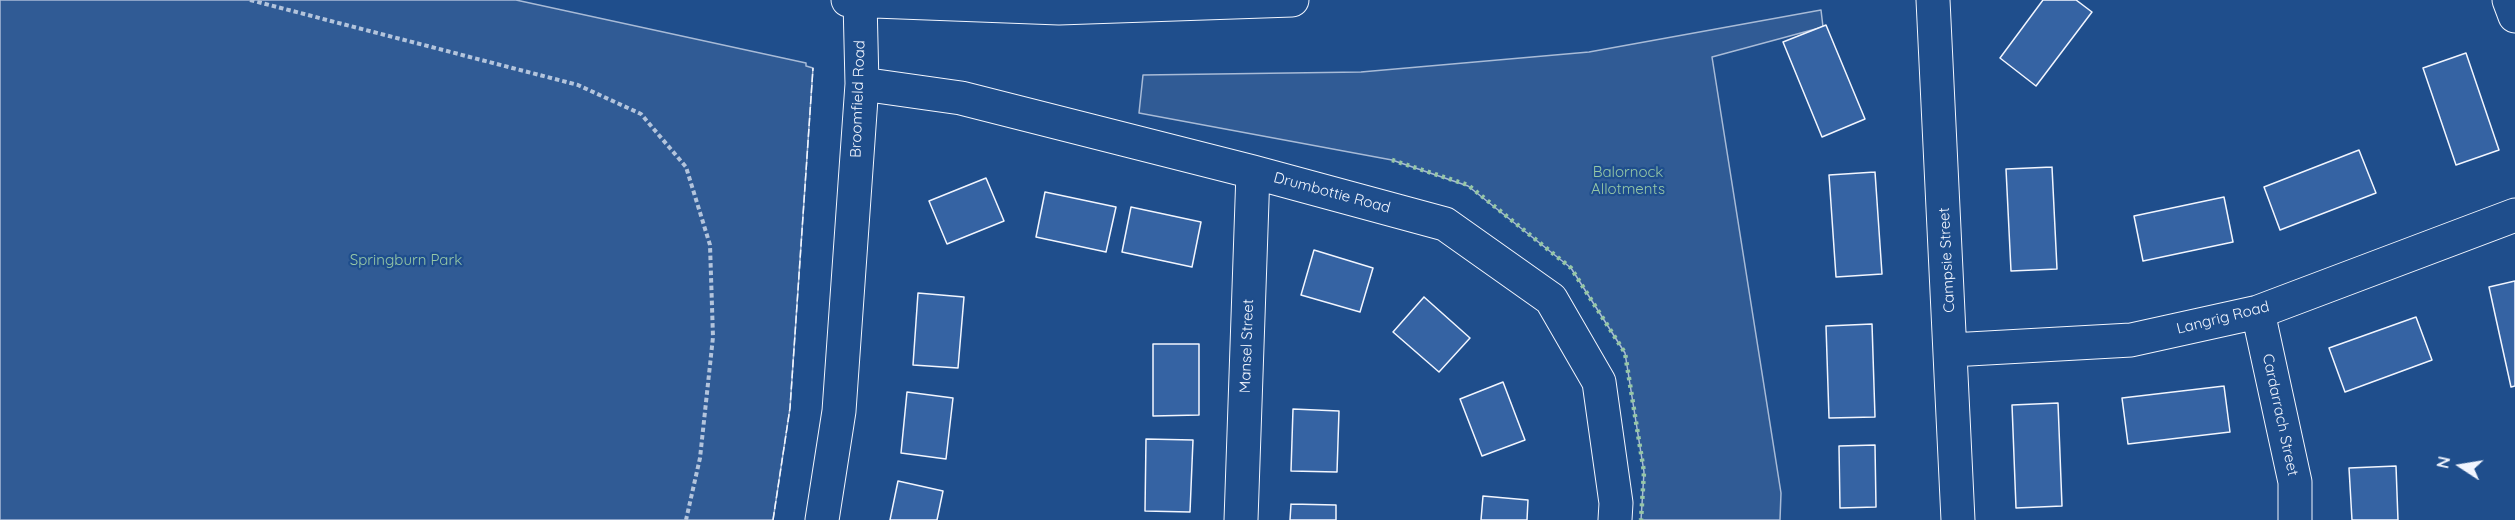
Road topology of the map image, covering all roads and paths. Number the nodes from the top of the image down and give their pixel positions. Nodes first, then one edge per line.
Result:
1 (250, 0) edge
2 (1292, 0) edge
3 (1933, 0) edge
4 (2509, 0) edge
5 (854, 1) edge
6 (2515, 16) edge
7 (862, 84) junction
8 (1253, 172) junction
9 (2515, 215) edge
10 (2258, 312) junction
11 (1951, 350) junction
12 (686, 520) edge
13 (822, 520) edge
14 (1241, 520) edge
15 (1615, 520) edge
16 (1958, 520) edge
17 (2295, 520) edge

1 - 12 path
2 - 5 street, Broomfield Road
3 - 11 street, Campsie Street
4 - 6 street
5 - 7 street, Broomfield Road
7 - 8 street, Drumbottie Road
7 - 13 street, Broomfield Road
8 - 14 street, Mansel Street
8 - 15 street, Drumbottie Road
9 - 10 street, Langrig Road
10 - 11 street, Langrig Road
10 - 17 street, Cardarrach Street
11 - 16 street, Campsie Street

